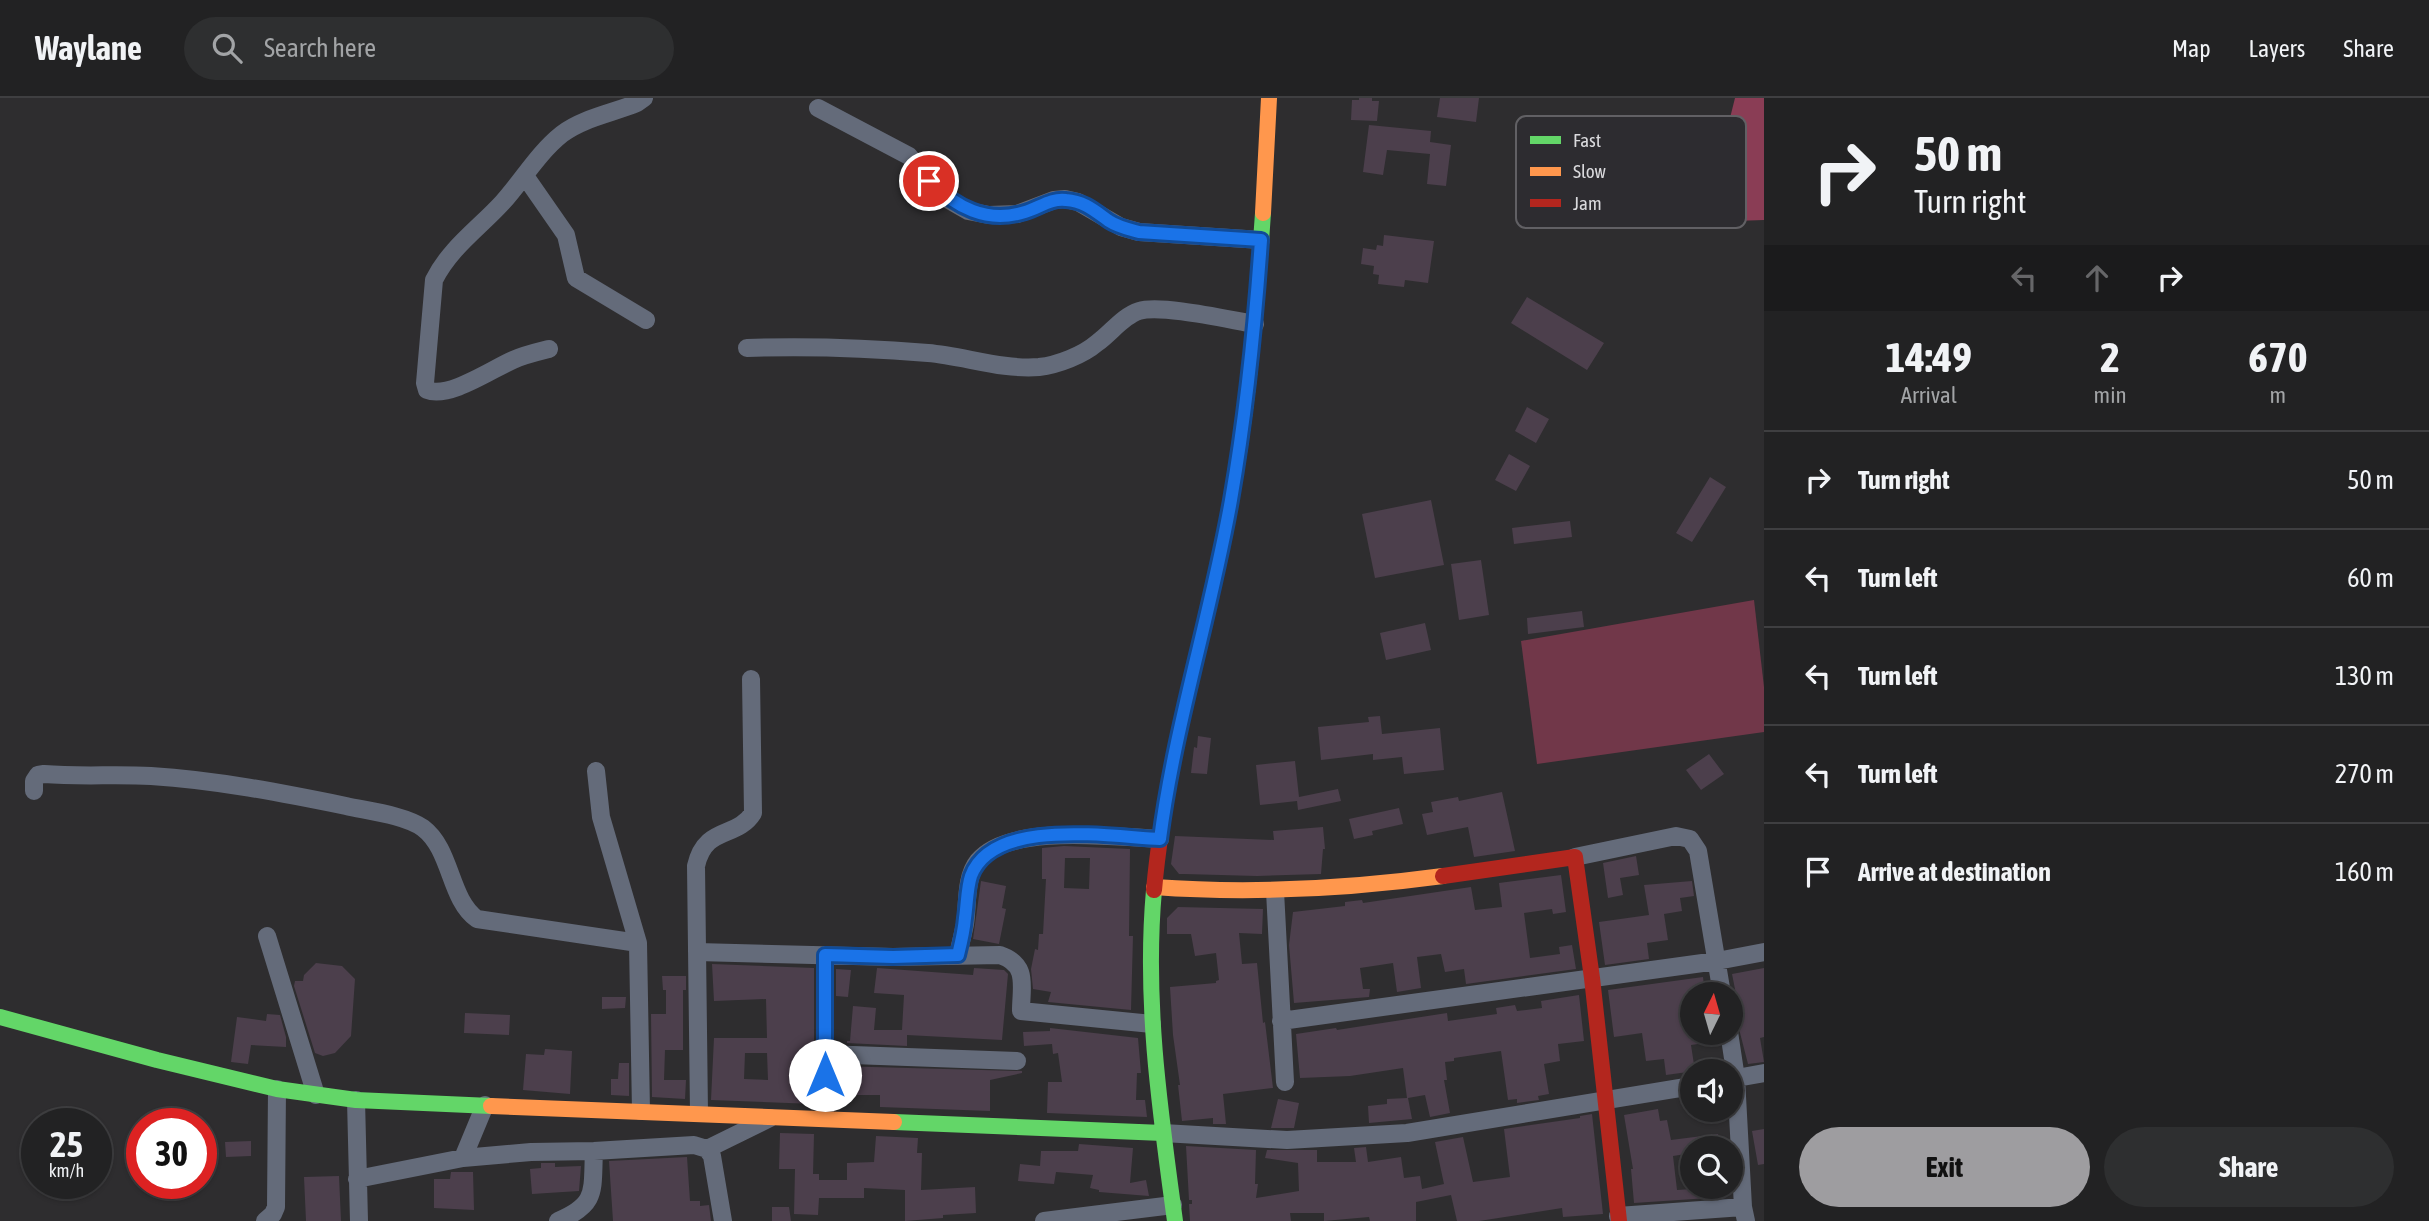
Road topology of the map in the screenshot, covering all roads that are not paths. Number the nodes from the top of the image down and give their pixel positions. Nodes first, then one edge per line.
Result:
1 (644, 98) edge
2 (1269, 98) edge
3 (818, 108) dead end
4 (525, 176) junction
5 (1261, 240) junction
6 (646, 320) dead end
7 (1255, 324) junction
8 (747, 348) dead end
9 (549, 349) dead end
10 (751, 679) dead end
11 (596, 771) dead end
12 (34, 791) dead end
13 (1160, 839) junction
14 (1575, 858) junction
15 (1154, 887) junction
16 (1275, 891) junction
17 (267, 936) dead end
18 (638, 943) junction
19 (697, 952) junction
20 (1764, 953) edge
21 (825, 955) junction
22 (958, 955) junction
23 (1717, 961) junction
24 (1592, 978) junction
25 (1721, 982) edge
26 (0, 1017) edge
27 (1281, 1021) junction
28 (1152, 1024) junction
29 (825, 1054) junction
30 (1017, 1061) dead end
31 (1764, 1073) edge
32 (1743, 1076) edge
33 (1284, 1082) dead end
34 (1680, 1088) edge
35 (277, 1089) junction
36 (316, 1095) junction
37 (356, 1100) junction
38 (1605, 1102) junction
39 (485, 1105) junction
40 (641, 1111) junction
41 (699, 1113) junction
42 (774, 1116) junction
43 (825, 1118) junction
44 (1737, 1122) edge
45 (1163, 1133) junction
46 (707, 1149) junction
47 (594, 1152) junction
48 (463, 1158) junction
49 (357, 1179) junction
50 (1174, 1213) edge
51 (1744, 1214) edge
52 (1079, 1218) edge
53 (1618, 1218) edge
54 (265, 1221) edge
55 (359, 1221) edge
56 (558, 1221) edge
57 (723, 1221) edge
58 (1044, 1221) edge

1 - 4 street
2 - 5 street
3 - 5 street
4 - 6 street
4 - 9 street
5 - 7 street
7 - 8 street
7 - 13 street
10 - 19 street
11 - 18 street
12 - 18 street
13 - 15 street
13 - 22 street
14 - 16 street
14 - 23 street
14 - 24 street
15 - 16 street
15 - 28 street
16 - 27 street
17 - 36 street
18 - 40 street
19 - 21 street
19 - 41 street
20 - 23 street
21 - 22 street
21 - 29 street
22 - 28 street
23 - 24 street
23 - 25 street
24 - 27 street
24 - 38 street
26 - 35 street
27 - 33 street
28 - 45 street
29 - 30 street
29 - 43 street
31 - 32 street
34 - 38 street
35 - 36 street
35 - 54 street
36 - 37 street
37 - 39 street
37 - 49 street
38 - 45 street
38 - 53 street
39 - 40 street
39 - 48 street
40 - 41 street
41 - 42 street
42 - 43 street
42 - 46 street
43 - 45 street
44 - 51 street
45 - 50 street
46 - 47 street
46 - 57 street
47 - 48 street
47 - 56 street
48 - 49 street
49 - 55 street
50 - 52 street
51 - 53 street
52 - 58 street

